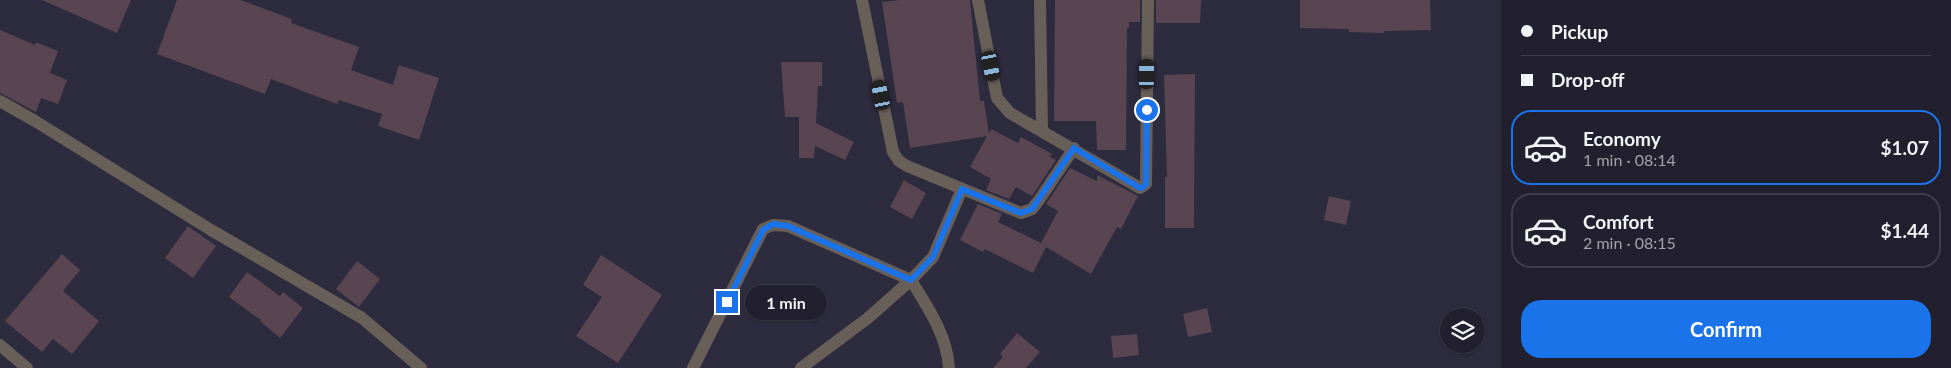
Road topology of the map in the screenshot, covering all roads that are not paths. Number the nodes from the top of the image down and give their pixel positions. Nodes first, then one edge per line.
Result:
1 (862, 0) edge
2 (978, 0) edge
3 (1040, 0) edge
4 (1148, 0) edge
5 (0, 101) edge
6 (1042, 131) junction
7 (1074, 148) junction
8 (962, 189) junction
9 (911, 280) junction
10 (0, 345) edge
11 (27, 368) edge
12 (421, 368) edge
13 (693, 368) edge
14 (801, 368) edge
15 (949, 368) edge

1 - 8 street
2 - 6 street
3 - 6 street
4 - 7 street
5 - 12 street
6 - 7 street
7 - 8 street
8 - 9 street
9 - 13 street
9 - 14 street
9 - 15 street
10 - 11 street

